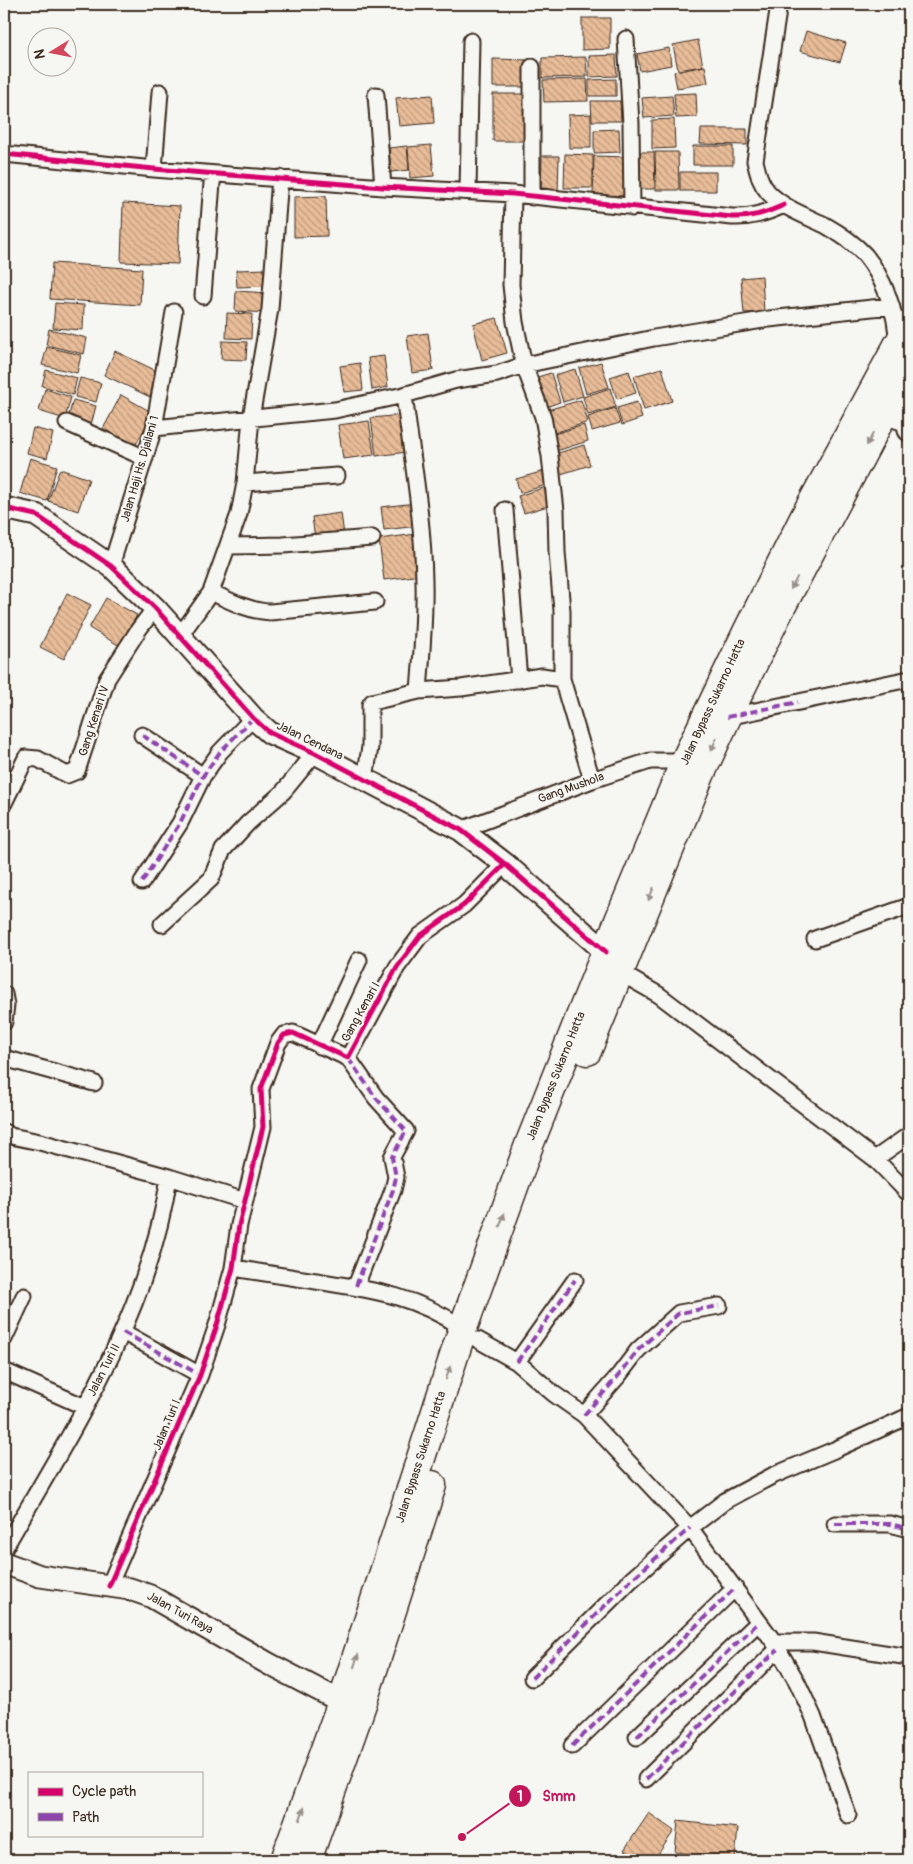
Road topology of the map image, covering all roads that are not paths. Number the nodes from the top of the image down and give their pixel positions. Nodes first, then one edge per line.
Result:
1 (780, 4) edge
2 (626, 39) dead end
3 (471, 41) dead end
4 (532, 67) dead end
5 (160, 92) dead end
6 (376, 94) dead end
7 (4, 157) edge
8 (154, 170) junction
9 (214, 174) junction
10 (280, 178) junction
11 (383, 187) junction
12 (468, 191) junction
13 (513, 194) junction
14 (532, 197) junction
15 (784, 205) junction
16 (632, 208) junction
17 (203, 296) dead end
18 (174, 312) dead end
19 (901, 336) edge
20 (524, 365) junction
21 (404, 395) junction
22 (251, 418) junction
23 (903, 421) edge
24 (67, 423) dead end
25 (154, 428) junction
26 (145, 458) junction
27 (337, 476) dead end
28 (245, 482) junction
29 (4, 508) edge
30 (505, 510) dead end
31 (372, 538) dead end
32 (228, 546) junction
33 (111, 566) junction
34 (211, 592) junction
35 (375, 602) dead end
36 (155, 608) junction
37 (178, 637) junction
38 (562, 679) junction
39 (909, 679) edge
40 (519, 680) junction
41 (419, 691) junction
42 (727, 717) junction
43 (253, 718) junction
44 (142, 735) dead end
45 (315, 753) junction
46 (685, 761) junction
47 (203, 776) junction
48 (365, 779) junction
49 (592, 780) junction
50 (4, 803) edge
51 (460, 830) junction
52 (505, 864) junction
53 (142, 882) dead end
54 (909, 906) edge
55 (162, 924) dead end
56 (815, 939) dead end
57 (359, 960) dead end
58 (612, 962) junction
59 (4, 994) edge
60 (4, 1022) edge
61 (318, 1046) junction
62 (4, 1058) edge
63 (348, 1058) junction
64 (94, 1082) dead end
65 (4, 1132) edge
66 (909, 1136) edge
67 (875, 1159) junction
68 (170, 1177) junction
69 (909, 1194) edge
70 (246, 1200) junction
71 (232, 1268) junction
72 (575, 1280) dead end
73 (356, 1286) junction
74 (24, 1296) dead end
75 (719, 1306) dead end
76 (123, 1332) junction
77 (471, 1334) junction
78 (4, 1339) edge
79 (517, 1362) junction
80 (4, 1371) edge
81 (200, 1375) junction
82 (84, 1407) junction
83 (584, 1415) junction
84 (909, 1416) edge
85 (835, 1524) dead end
86 (690, 1528) junction
87 (909, 1529) edge
88 (4, 1549) edge
89 (4, 1563) edge
90 (110, 1586) junction
91 (735, 1588) junction
92 (759, 1622) junction
93 (775, 1646) junction
94 (909, 1657) edge
95 (532, 1678) dead end
96 (342, 1702) junction
97 (637, 1737) dead end
98 (572, 1746) dead end
99 (646, 1780) dead end
100 (848, 1815) dead end
101 (285, 1860) edge
102 (307, 1860) edge

1 - 15 street
2 - 16 street
3 - 12 street
4 - 14 street
5 - 8 street
6 - 11 street
7 - 8 street
8 - 9 street
9 - 10 street
9 - 17 street
10 - 11 street
10 - 22 street
11 - 12 street
12 - 13 street
13 - 14 street
13 - 20 street
14 - 16 street
15 - 16 street
15 - 19 street
18 - 25 street, Jalan Haji Hs. Djailani 1
19 - 20 street
19 - 23 highway, Jalan Bypass Sukarno Hatta
19 - 46 highway, Jalan Bypass Sukarno Hatta
20 - 21 street
20 - 38 street
21 - 22 street
21 - 41 street
22 - 25 street
22 - 28 street
23 -> 42 highway, Jalan Bypass Sukarno Hatta
24 - 26 street
25 - 26 street, Jalan Haji Hs. Djailani 1
26 - 33 street, Jalan Haji Hs. Djailani 1
27 - 28 street
28 - 32 street
29 - 33 street, Jalan Cendana
30 - 40 street
31 - 32 street
32 - 34 street
33 - 36 street, Jalan Cendana
34 - 35 street
34 - 37 street
36 - 37 street, Jalan Cendana
36 - 50 street, Gang Kenari IV
37 - 43 street, Jalan Cendana
38 - 40 street
38 - 49 street
39 - 42 street
40 - 41 street
41 - 48 street
42 -> 58 highway, Jalan Bypass Sukarno Hatta
43 - 45 street, Jalan Cendana
43 - 47 street
44 - 47 street
45 - 48 street, Jalan Cendana
45 - 55 street
46 - 49 street, Gang Mushola
46 - 58 highway, Jalan Bypass Sukarno Hatta
47 - 53 street
48 - 51 street, Jalan Cendana
49 - 51 street, Gang Mushola
51 - 52 street, Jalan Cendana
52 - 58 street, Jalan Cendana
52 - 63 street, Gang Kenari I
54 - 56 street
57 - 61 street
58 - 67 street
58 - 77 highway, Jalan Bypass Sukarno Hatta
59 - 60 street
61 - 63 street, Gang Kenari I
61 - 70 street, Gang Kenari I
62 - 64 street
63 - 73 street
65 - 68 street
66 - 67 street
67 - 69 street
68 - 70 street
68 - 76 street, Jalan Turi II
70 - 71 street, Gang Kenari I
71 - 73 street
71 - 81 street, Jalan Turi I
72 - 79 street
73 - 77 street
74 - 78 street
75 - 83 street
76 - 81 street
76 - 82 street, Jalan Turi II
77 - 79 street
96 -> 77 highway, Jalan Bypass Sukarno Hatta
77 - 102 highway, Jalan Bypass Sukarno Hatta
79 - 83 street
80 - 82 street
81 - 90 street, Jalan Turi I
82 - 88 street, Jalan Turi II
83 - 86 street
84 - 86 street
85 - 87 street
86 - 91 street
86 - 95 street
89 - 90 street, Jalan Turi Raya
90 - 96 street, Jalan Turi Raya
91 - 92 street
91 - 98 street
92 - 93 street
92 - 97 street
93 - 94 street
93 - 99 street
93 - 100 street
101 -> 96 highway, Jalan Bypass Sukarno Hatta

